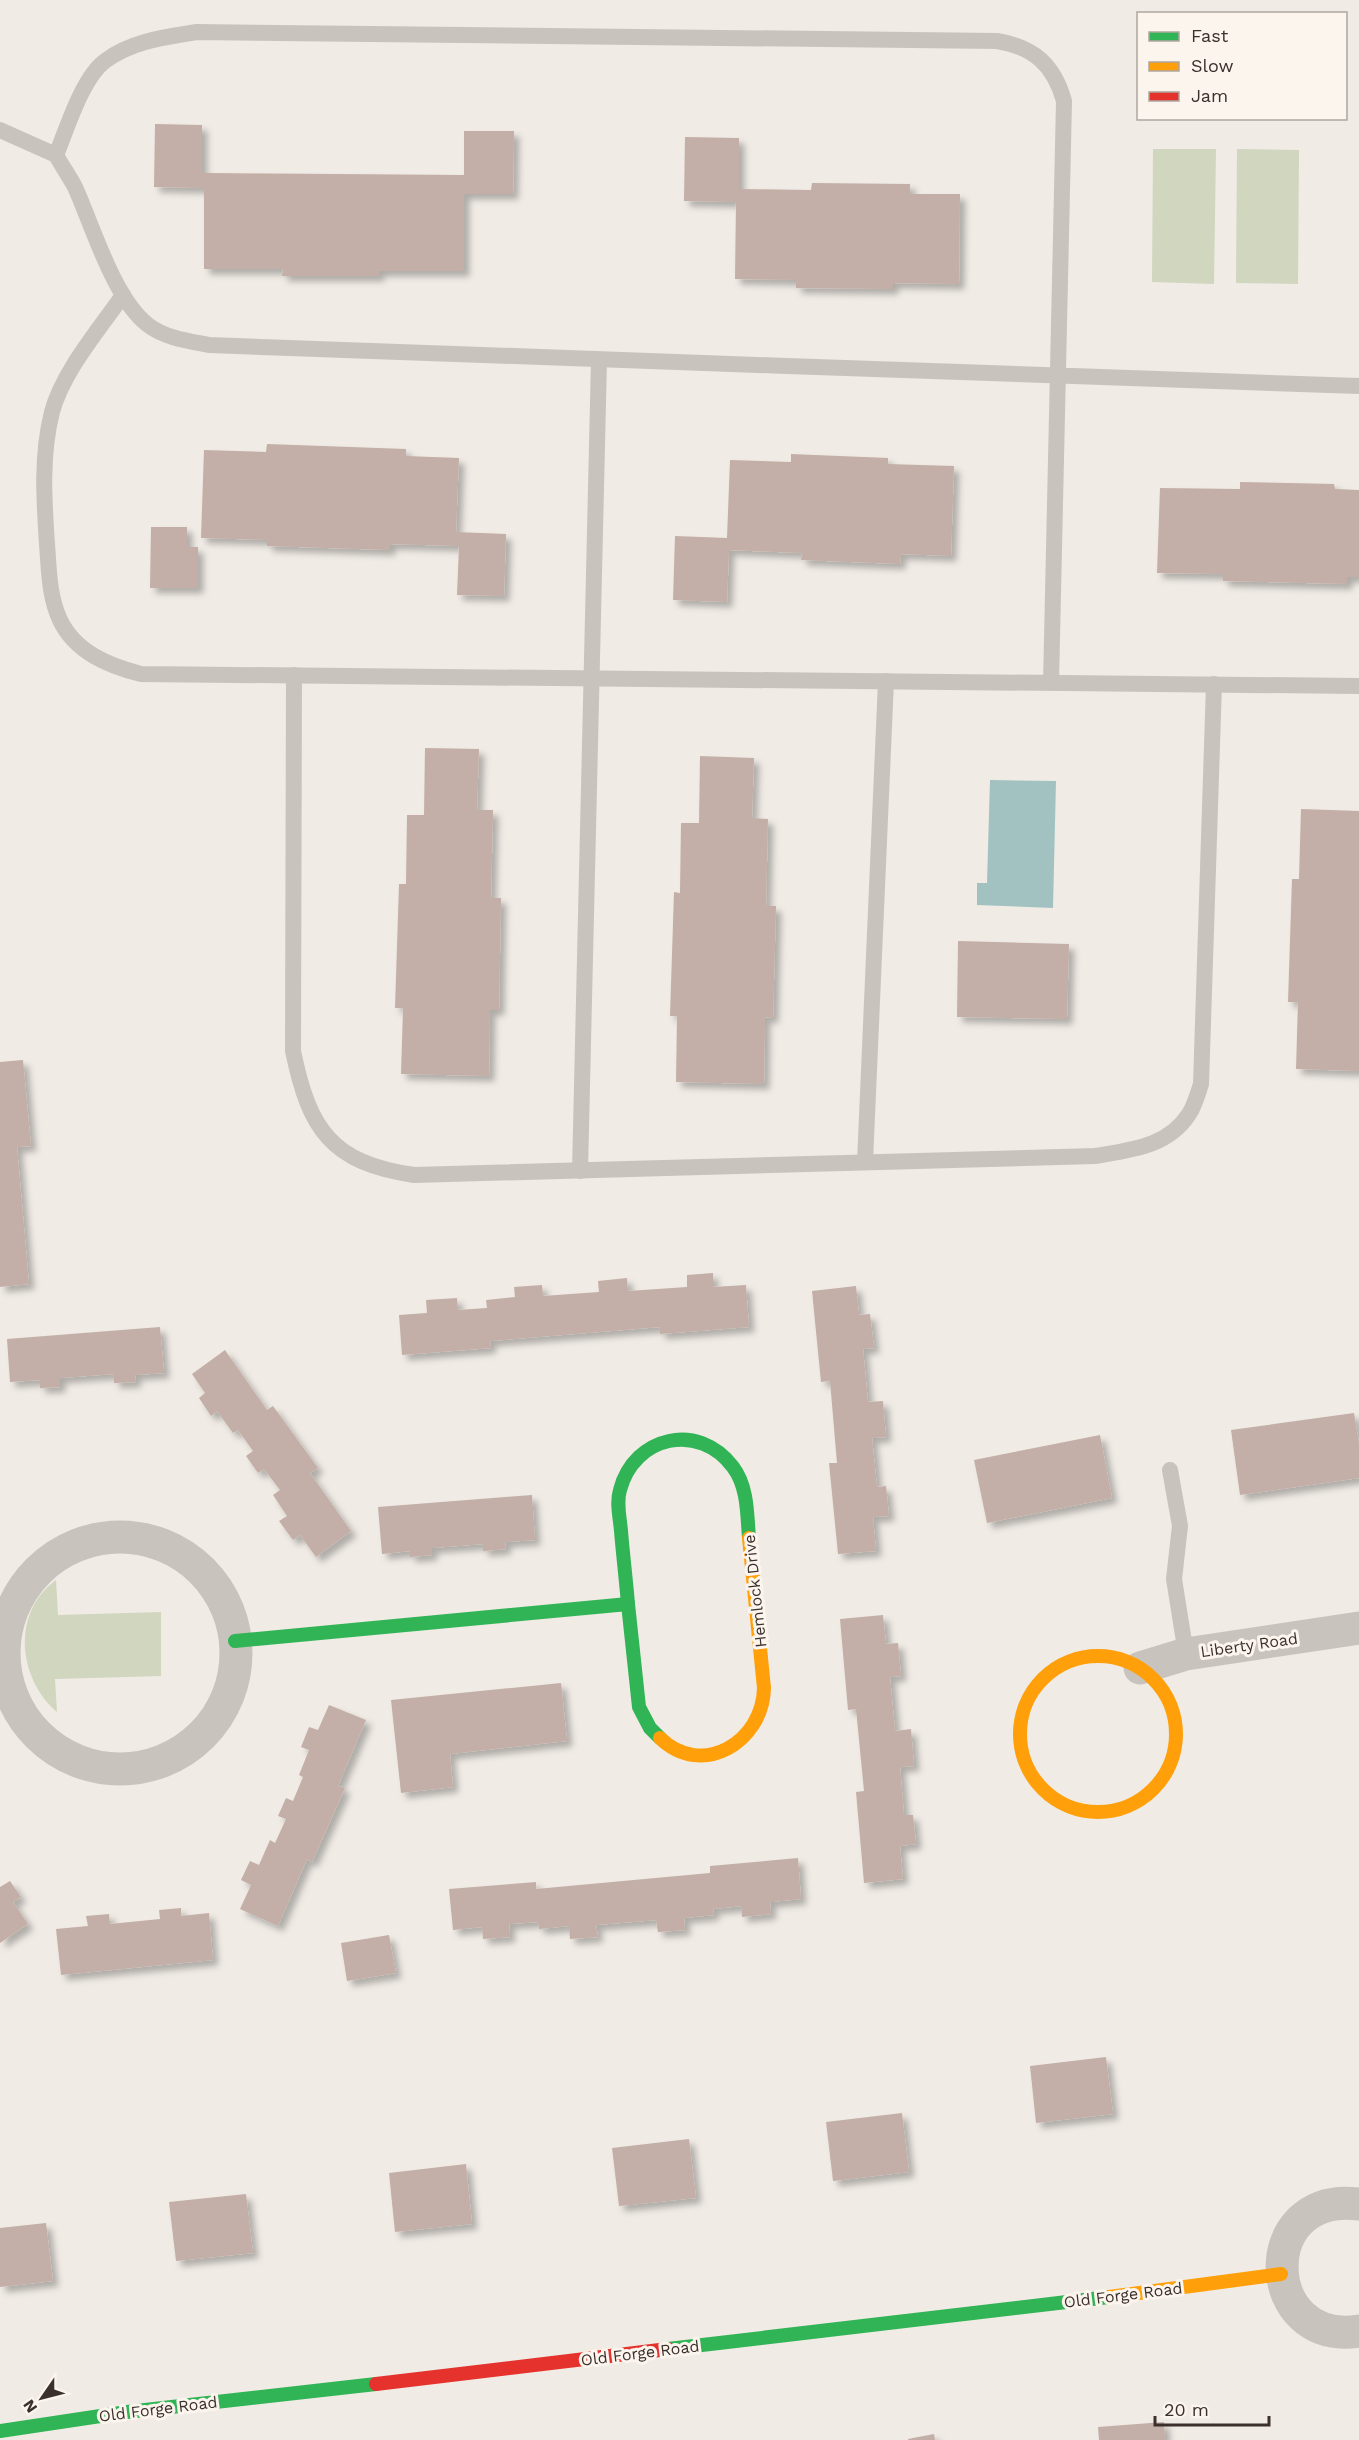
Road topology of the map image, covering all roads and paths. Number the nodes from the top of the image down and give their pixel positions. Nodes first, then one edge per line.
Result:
1 (0, 130) edge
2 (56, 155) junction
3 (123, 295) junction
4 (600, 360) junction
5 (1058, 375) junction
6 (1359, 386) edge
7 (294, 675) junction
8 (592, 678) junction
9 (886, 681) junction
10 (1051, 683) junction
11 (1214, 684) junction
12 (1359, 686) edge
13 (865, 1162) junction
14 (580, 1171) junction
15 (1170, 1470) dead end
16 (628, 1604) junction
17 (1359, 1628) edge
18 (235, 1641) junction
19 (2, 1653) edge
20 (1186, 1654) junction
21 (1140, 1668) junction
22 (1359, 2204) edge
23 (1281, 2274) junction
24 (1359, 2331) edge
25 (0, 2431) edge

1 - 2 lane
2 - 3 lane
2 - 5 lane
3 - 4 lane
3 - 7 lane
4 - 5 lane
4 - 8 lane
5 - 6 lane
5 - 10 lane
7 - 8 lane
7 - 14 lane
8 - 9 lane
8 - 14 lane
9 - 10 lane
9 - 13 lane
10 - 11 lane
11 - 12 lane
11 - 13 lane
13 - 14 lane
15 - 20 lane
16 - 16 street, Hemlock Drive
16 - 18 street
17 - 20 street, Liberty Road
18 - 19 street
18 - 19 street
20 - 21 street, Liberty Road
21 - 21 street
22 - 23 street
23 - 24 street
23 - 25 street, Old Forge Road

